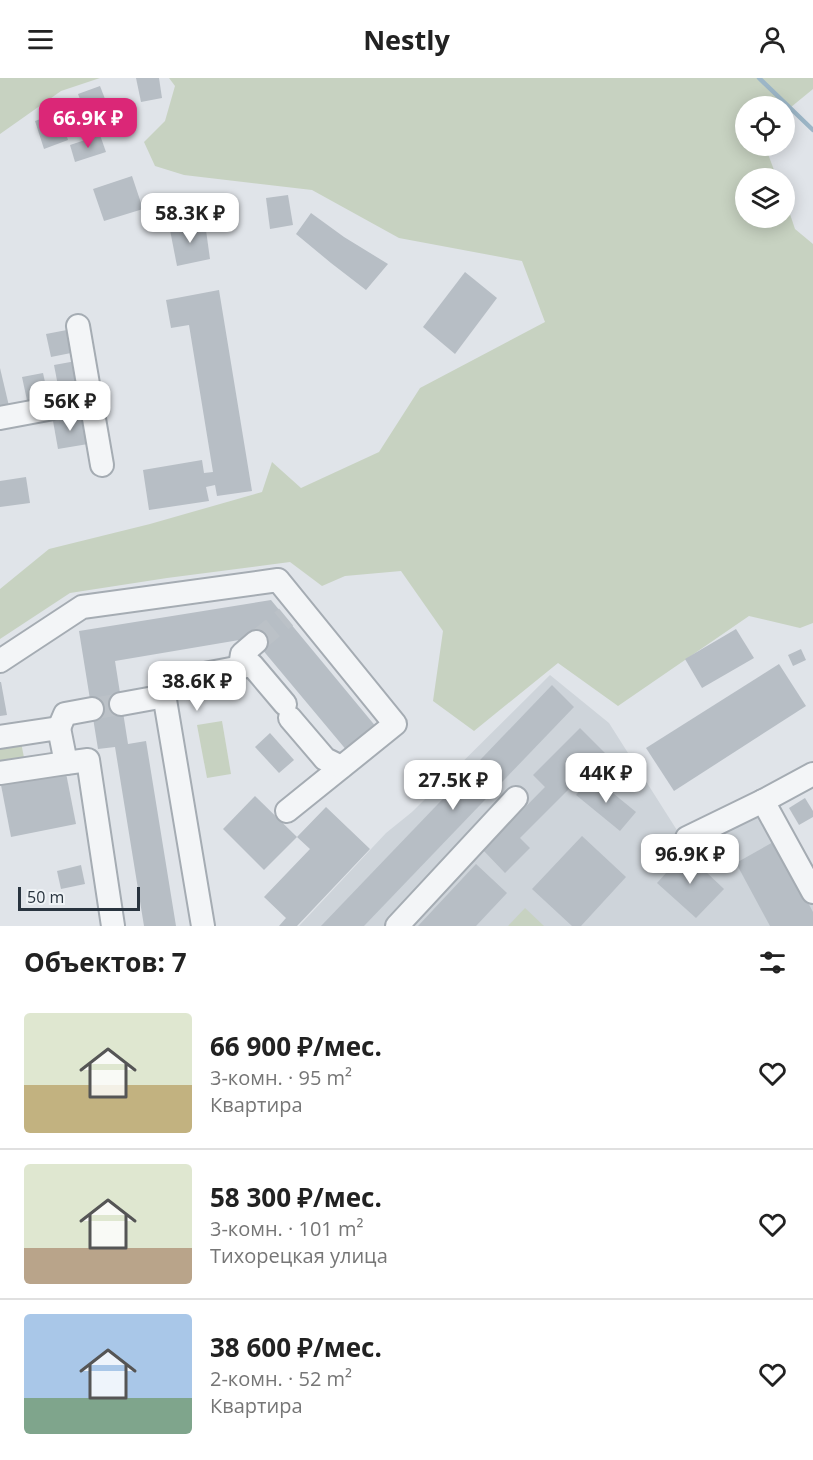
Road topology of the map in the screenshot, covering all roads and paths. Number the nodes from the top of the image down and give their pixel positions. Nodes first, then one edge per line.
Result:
1 (78, 326) dead end
2 (91, 401) junction
3 (0, 418) edge
4 (102, 465) dead end
5 (256, 642) tunnel mouth
6 (0, 661) edge
7 (240, 667) junction
8 (165, 696) junction
9 (122, 704) tunnel mouth
10 (92, 709) tunnel mouth
11 (59, 728) junction
12 (0, 737) edge
13 (66, 763) junction
14 (341, 767) junction
15 (0, 774) edge
16 (813, 774) edge
17 (516, 798) dead end
18 (763, 801) junction
19 (287, 811) dead end
20 (687, 838) dead end
21 (813, 892) edge
22 (113, 926) edge
23 (203, 926) edge
24 (397, 926) edge

1 - 2 street
2 - 3 street
2 - 4 street
5 - 7 street
6 - 14 street
7 - 8 street
7 - 14 street
8 - 9 street
8 - 23 street
10 - 11 street
11 - 12 street
11 - 13 street
13 - 15 street
13 - 22 street
14 - 19 street
16 - 18 street
17 - 24 street
18 - 20 street
18 - 21 street

